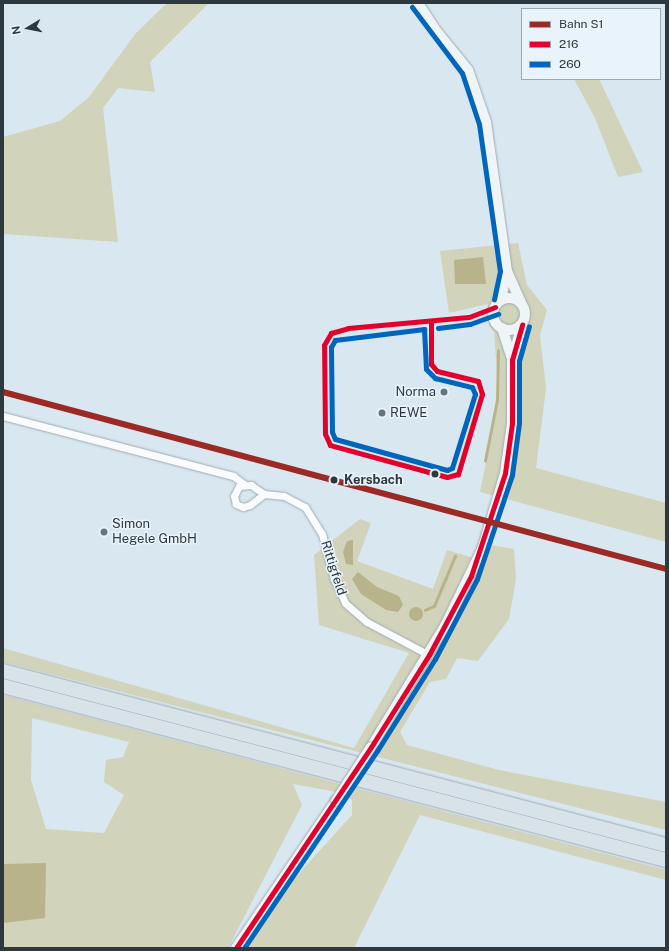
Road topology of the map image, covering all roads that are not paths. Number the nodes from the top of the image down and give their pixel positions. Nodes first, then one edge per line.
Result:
1 (418, 3) edge
2 (507, 271) junction
3 (501, 300) junction
4 (521, 303) junction
5 (522, 324) junction
6 (502, 328) junction
7 (512, 360) junction
8 (3, 416) edge
9 (244, 484) junction
10 (264, 494) junction
11 (429, 655) junction
12 (3, 672) edge
13 (3, 686) edge
14 (666, 844) edge
15 (666, 860) edge
16 (236, 948) edge

1 - 2 street
2 - 3 street
2 - 4 street
3 - 4 street
3 - 6 street
4 - 5 street
5 - 6 street
5 - 7 street
6 - 7 street
7 - 11 street
8 - 9 street, Rittigfeld
9 - 10 street, Rittigfeld
9 - 10 street
10 - 11 street, Rittigfeld
11 - 16 street, bridge
12 - 14 highway
13 - 15 highway

